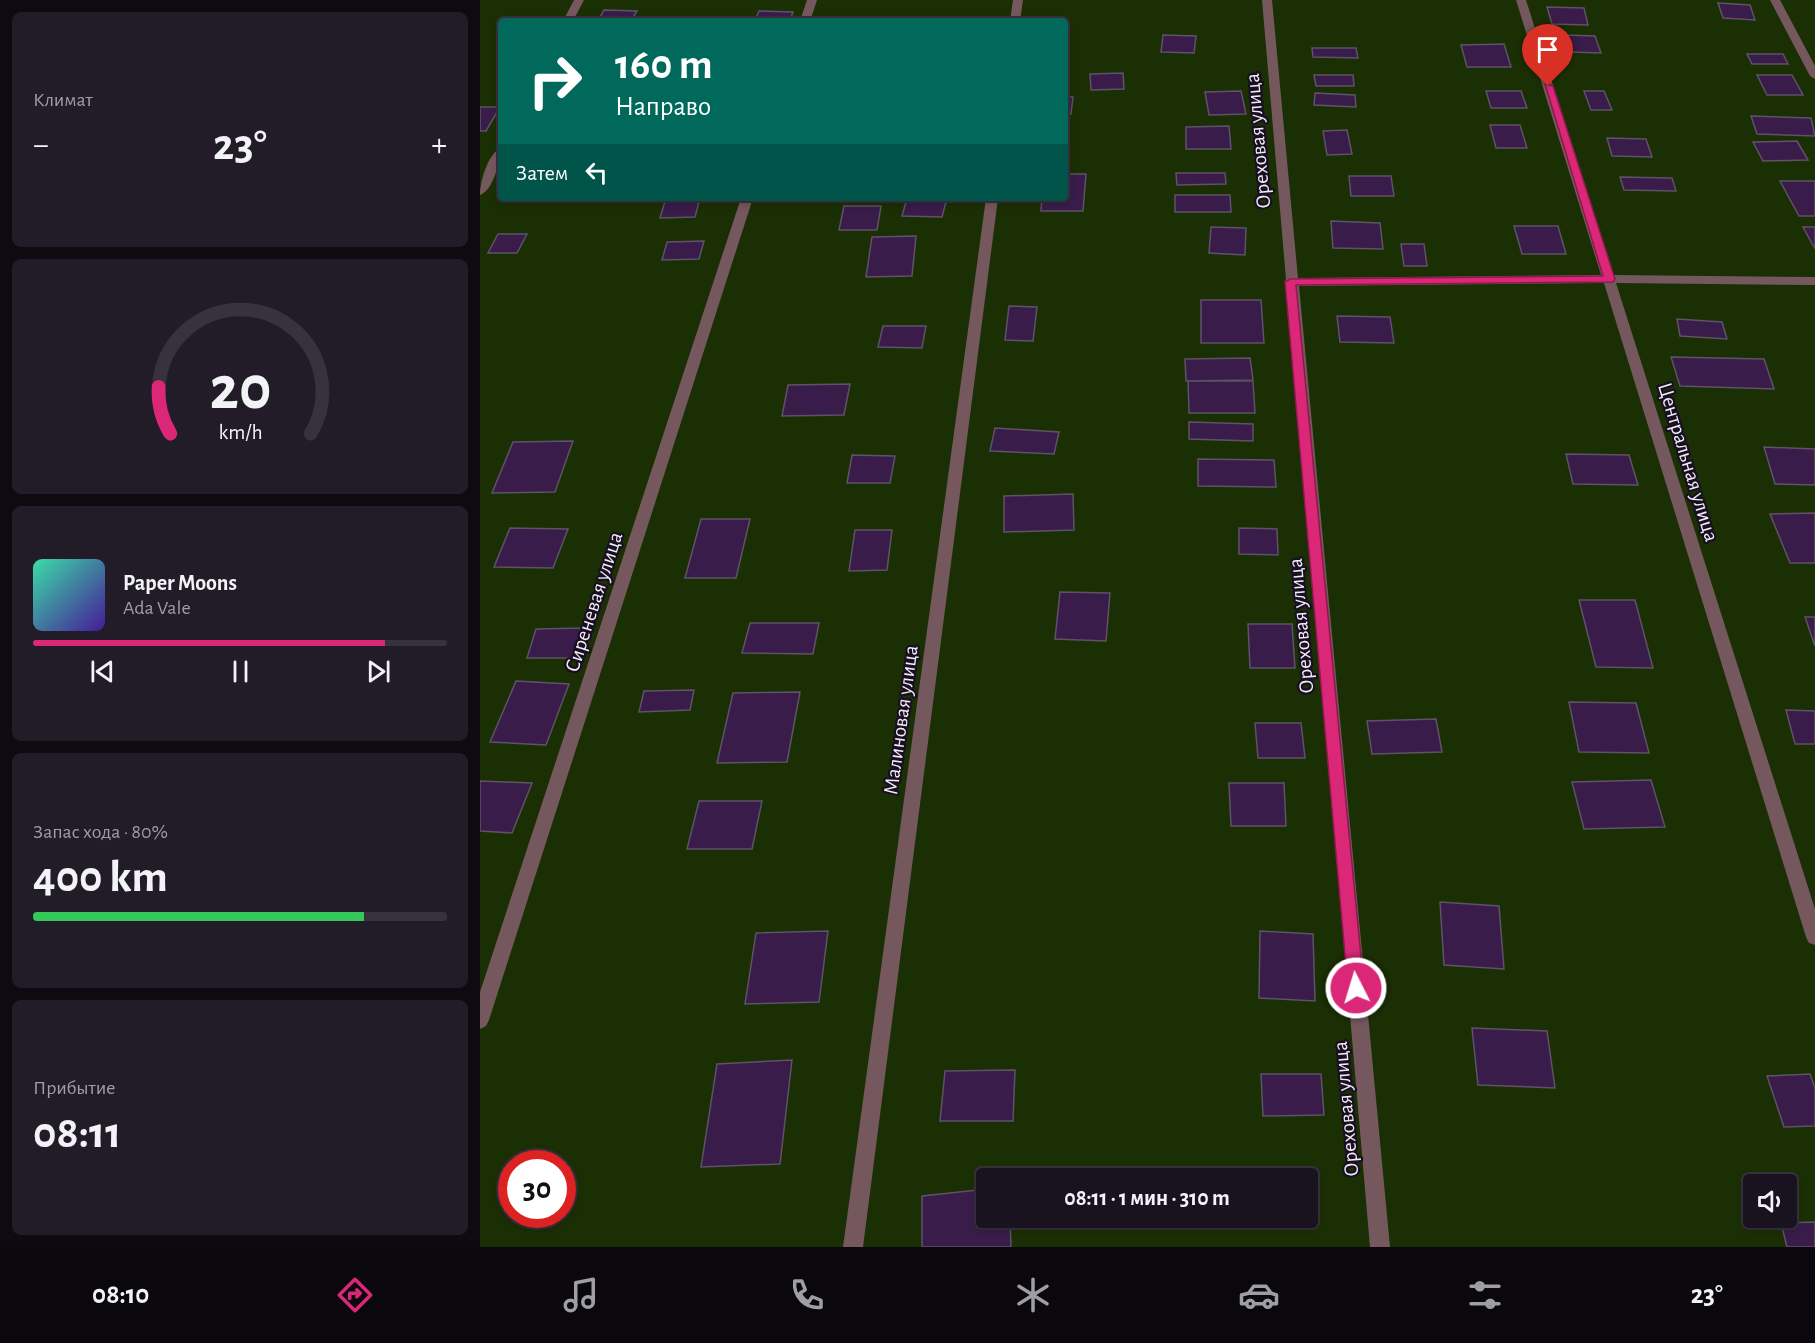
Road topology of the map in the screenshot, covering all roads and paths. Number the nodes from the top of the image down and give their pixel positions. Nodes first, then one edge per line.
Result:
1 (579, 0) edge
2 (812, 0) edge
3 (1018, 0) edge
4 (1267, 0) edge
5 (1521, 0) edge
6 (1775, 0) edge
7 (570, 18) edge
8 (806, 18) edge
9 (1015, 18) edge
10 (1815, 76) edge
11 (498, 157) edge
12 (480, 192) edge
13 (746, 201) edge
14 (992, 201) edge
15 (1609, 279) junction
16 (1815, 281) edge
17 (1290, 282) junction
18 (1815, 937) edge
19 (480, 1020) edge
20 (853, 1247) edge
21 (1380, 1247) edge

1 - 7 street
2 - 8 street
3 - 9 street
4 - 17 street, Ореховая улица
5 - 15 street, Центральная улица
6 - 10 street
11 - 12 street
13 - 19 street, Сиреневая улица
14 - 20 street, Малиновая улица
15 - 16 street
15 - 17 street
15 - 18 street, Центральная улица
17 - 21 street, Ореховая улица

